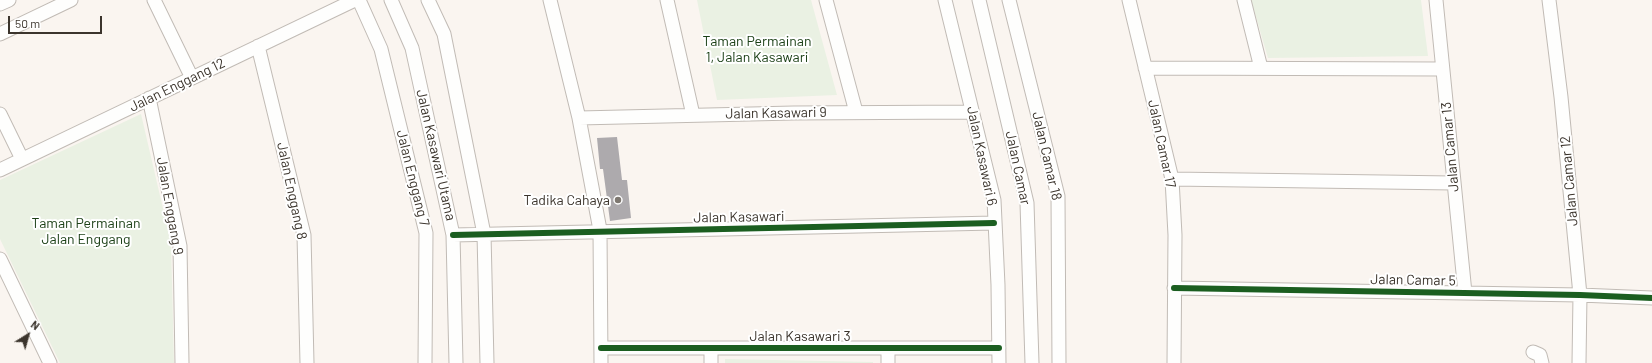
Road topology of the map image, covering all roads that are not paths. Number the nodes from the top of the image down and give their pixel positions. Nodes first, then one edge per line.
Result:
1 (9, 0) edge
2 (71, 0) edge
3 (154, 0) edge
4 (355, 0) edge
5 (359, 0) edge
6 (391, 0) edge
7 (428, 0) edge
8 (550, 0) edge
9 (667, 0) edge
10 (826, 0) edge
11 (945, 0) edge
12 (979, 0) edge
13 (1009, 0) edge
14 (1129, 0) edge
15 (1244, 0) edge
16 (1436, 0) edge
17 (1549, 0) edge
18 (0, 4) edge
19 (0, 34) edge
20 (258, 46) junction
21 (1145, 68) junction
22 (1261, 68) junction
23 (1442, 69) junction
24 (192, 78) junction
25 (149, 98) junction
26 (856, 112) junction
27 (972, 112) junction
28 (0, 114) edge
29 (693, 114) junction
30 (579, 118) junction
31 (22, 159) junction
32 (0, 170) edge
33 (1172, 179) junction
34 (1453, 184) junction
35 (994, 223) junction
36 (600, 230) junction
37 (484, 234) junction
38 (453, 235) junction
39 (0, 259) edge
40 (1174, 288) junction
41 (1465, 293) junction
42 (1580, 295) junction
43 (1652, 298) edge
44 (601, 348) junction
45 (711, 348) junction
46 (888, 348) junction
47 (999, 348) junction
48 (1533, 352) dead end
49 (50, 363) edge
50 (182, 363) edge
51 (307, 363) edge
52 (425, 363) edge
53 (456, 363) edge
54 (487, 363) edge
55 (601, 363) edge
56 (711, 363) edge
57 (888, 363) edge
58 (999, 363) edge
59 (1032, 363) edge
60 (1060, 363) edge
61 (1174, 363) edge
62 (1542, 363) edge
63 (1580, 363) edge

1 - 18 street
2 - 19 street
3 - 24 street
4 - 20 street, Jalan Enggang 12
5 - 52 street, Jalan Enggang 7
6 - 38 street, Jalan Kasawari Utama
7 - 37 street
8 - 30 street
9 - 29 street
10 - 26 street
11 - 27 street, Jalan Kasawari 6
12 - 59 street, Jalan Camar
13 - 60 street, Jalan Camar 18
14 - 21 street, Jalan Camar 17
15 - 22 street
16 - 23 street, Jalan Camar 13
17 - 42 street, Jalan Camar 12
20 - 24 street, Jalan Enggang 12
20 - 51 street, Jalan Enggang 8
21 - 22 street
21 - 33 street, Jalan Camar 17
22 - 23 street
23 - 34 street, Jalan Camar 13
24 - 25 street, Jalan Enggang 12
25 - 31 street, Jalan Enggang 12
25 - 50 street, Jalan Enggang 9
26 - 27 street, Jalan Kasawari 9
26 - 29 street, Jalan Kasawari 9
27 - 35 street, Jalan Kasawari 6
28 - 31 street
29 - 30 street, Jalan Kasawari 9
30 - 36 street
31 - 32 street, Jalan Enggang 12
33 - 34 street
33 - 40 street, Jalan Camar 17
34 - 41 street, Jalan Camar 13
35 - 36 street, Jalan Kasawari
35 - 47 street, Jalan Kasawari 6
36 - 37 street, Jalan Kasawari
36 - 44 street
37 - 38 street, Jalan Kasawari
37 - 54 street
38 - 53 street, Jalan Kasawari Utama
39 - 49 street
40 - 41 street, Jalan Camar 5
40 - 61 street, Jalan Camar 17
41 - 42 street, Jalan Camar 5
42 - 43 street, Jalan Camar 5
42 - 63 street, Jalan Camar 12
44 - 45 street, Jalan Kasawari 3
44 - 55 street
45 - 46 street, Jalan Kasawari 3
45 - 56 street
46 - 47 street, Jalan Kasawari 3
46 - 57 street
47 - 58 street, Jalan Kasawari 6
48 - 62 street

